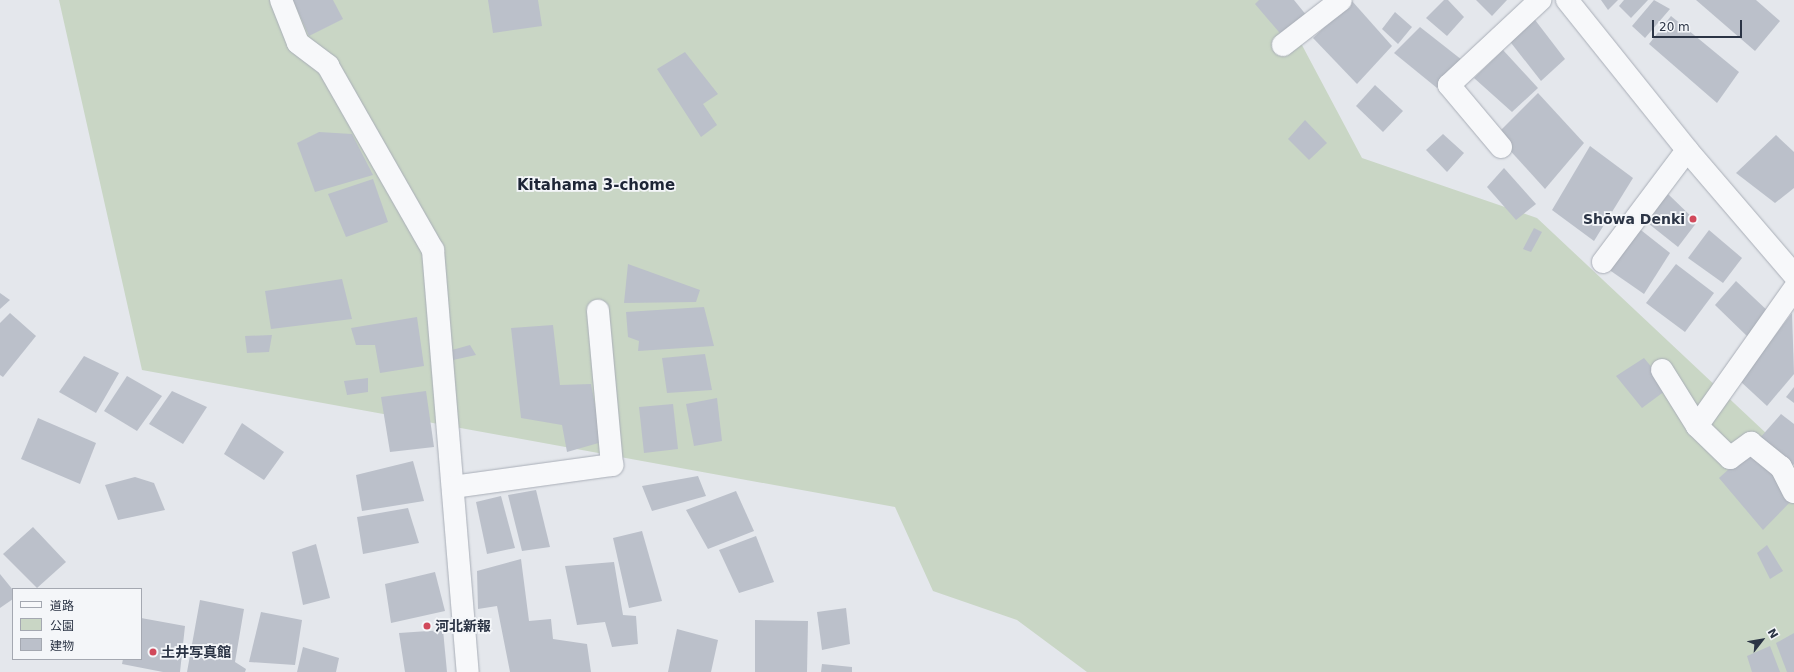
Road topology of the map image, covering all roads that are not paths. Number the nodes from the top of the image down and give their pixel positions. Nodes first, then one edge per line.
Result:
1 (281, 0) edge
2 (1341, 0) edge
3 (1540, 0) edge
4 (1567, 0) edge
5 (1283, 45) dead end
6 (1501, 147) dead end
7 (1687, 150) junction
8 (1603, 262) dead end
9 (1794, 275) edge
10 (1794, 290) edge
11 (598, 311) dead end
12 (1662, 370) dead end
13 (1697, 426) junction
14 (453, 487) junction
15 (1794, 492) edge
16 (468, 672) edge

1 - 14 street
2 - 5 street
3 - 6 street
4 - 7 street
7 - 8 street
7 - 9 street
10 - 13 street
11 - 14 street
12 - 13 street
13 - 15 street
14 - 16 street

